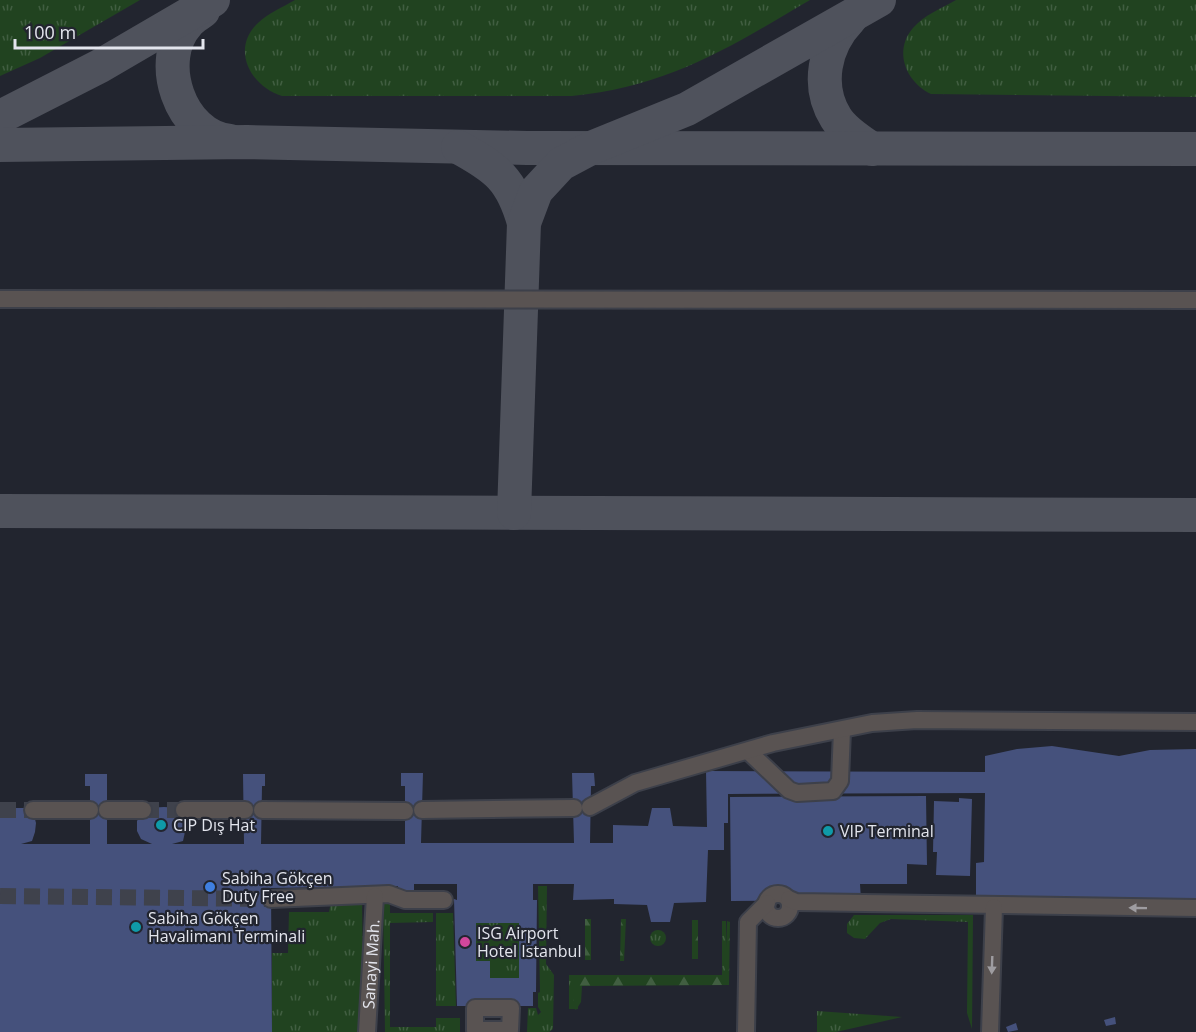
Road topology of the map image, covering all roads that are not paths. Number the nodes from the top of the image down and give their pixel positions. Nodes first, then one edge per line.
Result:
1 (0, 298) edge
2 (1196, 300) edge
3 (1196, 722) edge
4 (842, 730) junction
5 (748, 751) junction
6 (33, 810) tunnel mouth
7 (143, 810) tunnel mouth
8 (184, 810) tunnel mouth
9 (245, 810) dead end
10 (262, 810) dead end
11 (422, 810) dead end
12 (405, 811) dead end
13 (375, 896) junction
14 (272, 899) tunnel mouth
15 (444, 900) dead end
16 (994, 907) junction
17 (1196, 908) edge
18 (367, 1032) edge
19 (746, 1032) edge
20 (990, 1032) edge

1 - 2 street
3 - 4 street
4 - 5 street
4 - 5 street
5 - 11 street
6 - 7 street
8 - 9 street
10 - 12 street
13 - 14 street, Sanayi Mah.
13 - 15 street, Sanayi Mah.
13 - 18 street, Sanayi Mah.
17 -> 16 street
16 - 19 street
16 -> 20 street

